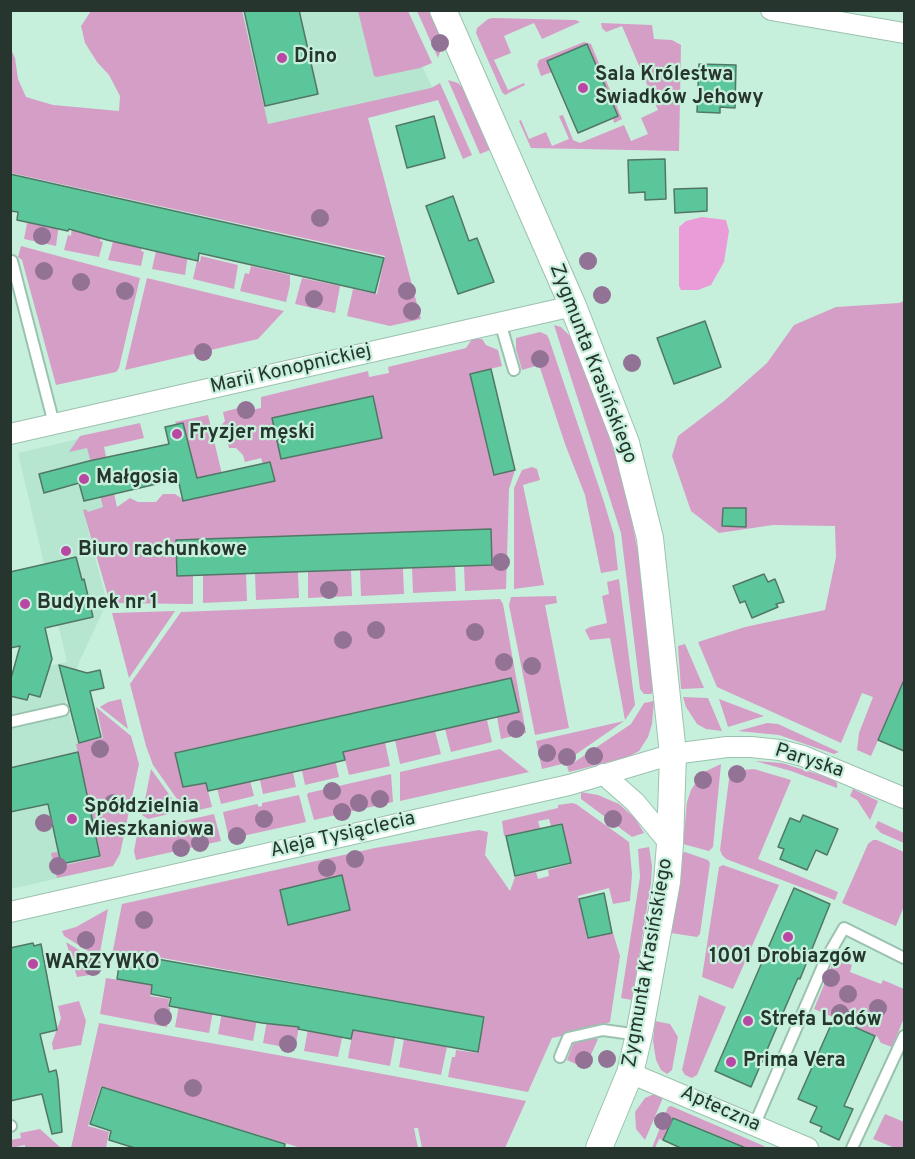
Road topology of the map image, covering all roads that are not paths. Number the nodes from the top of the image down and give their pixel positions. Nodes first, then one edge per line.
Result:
1 (443, 10) edge
2 (771, 10) edge
3 (904, 33) edge
4 (12, 261) dead end
5 (573, 306) junction
6 (500, 322) junction
7 (514, 370) dead end
8 (54, 424) junction
9 (10, 434) edge
10 (63, 710) dead end
11 (10, 722) edge
12 (673, 754) junction
13 (603, 774) junction
14 (904, 798) edge
15 (670, 844) junction
16 (10, 912) edge
17 (904, 958) edge
18 (639, 1035) junction
19 (904, 1036) edge
20 (560, 1057) dead end
21 (630, 1073) junction
22 (754, 1126) junction
23 (599, 1149) edge
24 (808, 1149) edge
25 (852, 1149) edge

1 - 5 street, Zygmunta Krasińskiego
2 - 3 street
4 - 8 lane
5 - 6 street, Marii Konopnickiej
5 - 12 street, Zygmunta Krasińskiego
6 - 7 lane
6 - 8 street, Marii Konopnickiej
8 - 9 street, Marii Konopnickiej
10 - 11 lane
12 - 13 street, Aleja Tysiąclecia
12 - 14 street, Paryska
12 - 15 street, Zygmunta Krasińskiego
13 - 15 street, Zygmunta Krasińskiego
13 - 16 street, Aleja Tysiąclecia
15 - 18 street, Zygmunta Krasińskiego
17 - 22 lane
18 - 20 lane
18 - 21 street, Zygmunta Krasińskiego
19 - 25 lane
21 - 22 street, Apteczna
21 - 23 street, Zygmunta Krasińskiego
22 - 24 street, Apteczna

